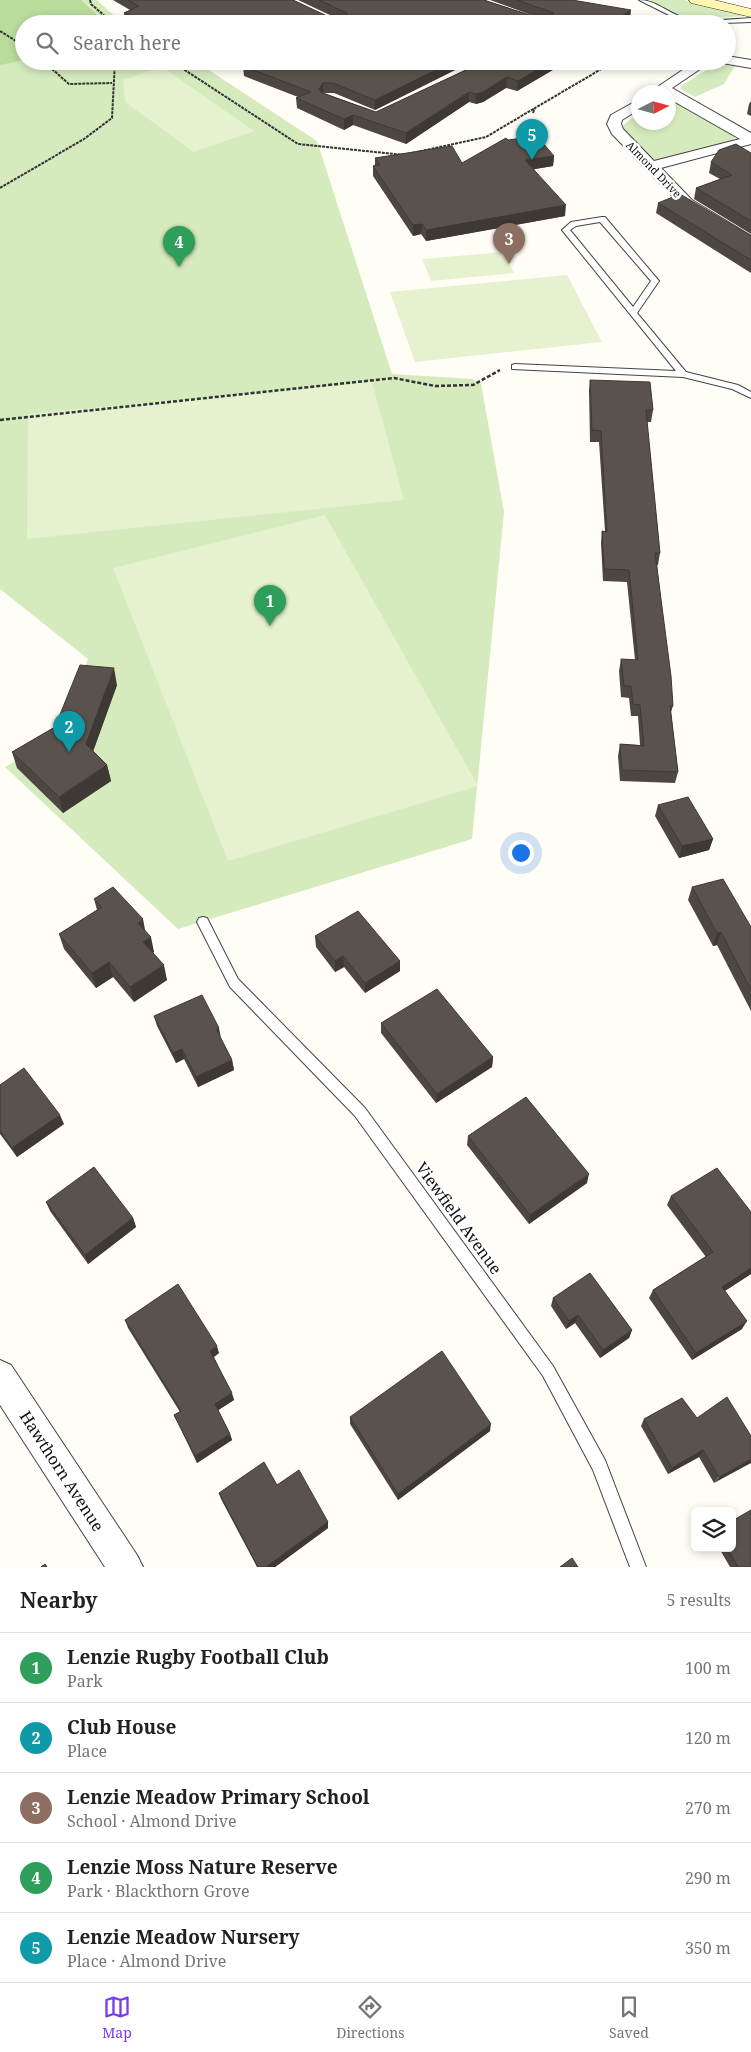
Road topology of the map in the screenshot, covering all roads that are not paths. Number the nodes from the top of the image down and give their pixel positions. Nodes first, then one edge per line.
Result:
1 (642, 0) edge
2 (696, 0) edge
3 (751, 13) edge
4 (673, 15) edge
5 (751, 20) edge
6 (736, 21) edge
7 (736, 62) edge
8 (751, 64) edge
9 (270, 70) edge
10 (285, 70) edge
11 (470, 70) edge
12 (692, 70) edge
13 (454, 78) edge
14 (669, 85) edge
15 (676, 99) edge
16 (631, 108) edge
17 (751, 139) edge
18 (650, 166) junction
19 (751, 243) edge
20 (634, 312) junction
21 (515, 367) road end
22 (682, 374) junction
23 (751, 395) edge
24 (203, 922) dead end
25 (0, 1376) edge
26 (125, 1567) edge
27 (638, 1567) edge

1 - 4 lane
2 - 3 street
5 - 6 lane
7 - 8 street
9 - 10 street
11 - 13 street
12 - 14 street
15 - 17 street
16 - 18 street, Almond Drive
17 - 18 street
18 - 19 street, Almond Drive
20 - 20 lane
20 - 22 lane
21 - 22 lane
22 - 23 lane
24 - 27 lane, Viewfield Avenue
25 - 26 street, Hawthorn Avenue

